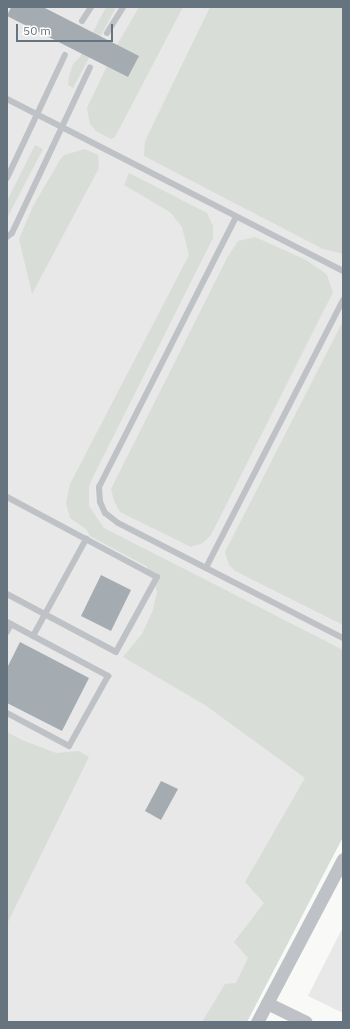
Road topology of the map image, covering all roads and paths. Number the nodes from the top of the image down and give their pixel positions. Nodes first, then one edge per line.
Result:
1 (91, 7) edge
2 (124, 7) edge
3 (82, 22) dead end
4 (107, 34) dead end
5 (65, 55) dead end
6 (90, 67) dead end
7 (7, 99) edge
8 (37, 114) junction
9 (60, 127) junction
10 (7, 178) edge
11 (236, 217) junction
12 (7, 237) edge
13 (343, 271) edge
14 (343, 300) edge
15 (7, 497) edge
16 (86, 539) junction
17 (206, 568) junction
18 (7, 594) edge
19 (45, 614) junction
20 (9, 623) edge
21 (7, 632) edge
22 (33, 636) junction
23 (343, 638) edge
24 (7, 713) edge
25 (343, 858) edge
26 (268, 1002) junction
27 (257, 1022) edge
28 (306, 1022) edge

1 - 3 lane
2 - 4 lane
5 - 8 lane
6 - 9 lane
7 - 8 lane
8 - 9 lane
8 - 10 lane
9 - 11 lane
9 - 12 lane
11 - 13 lane
11 - 17 lane
14 - 17 lane
15 - 16 lane
16 - 19 lane
16 - 19 lane
17 - 23 lane
18 - 19 lane
19 - 22 lane
20 - 21 lane
20 - 22 lane
22 - 24 lane
25 - 26 street
26 - 27 street
26 - 28 street

